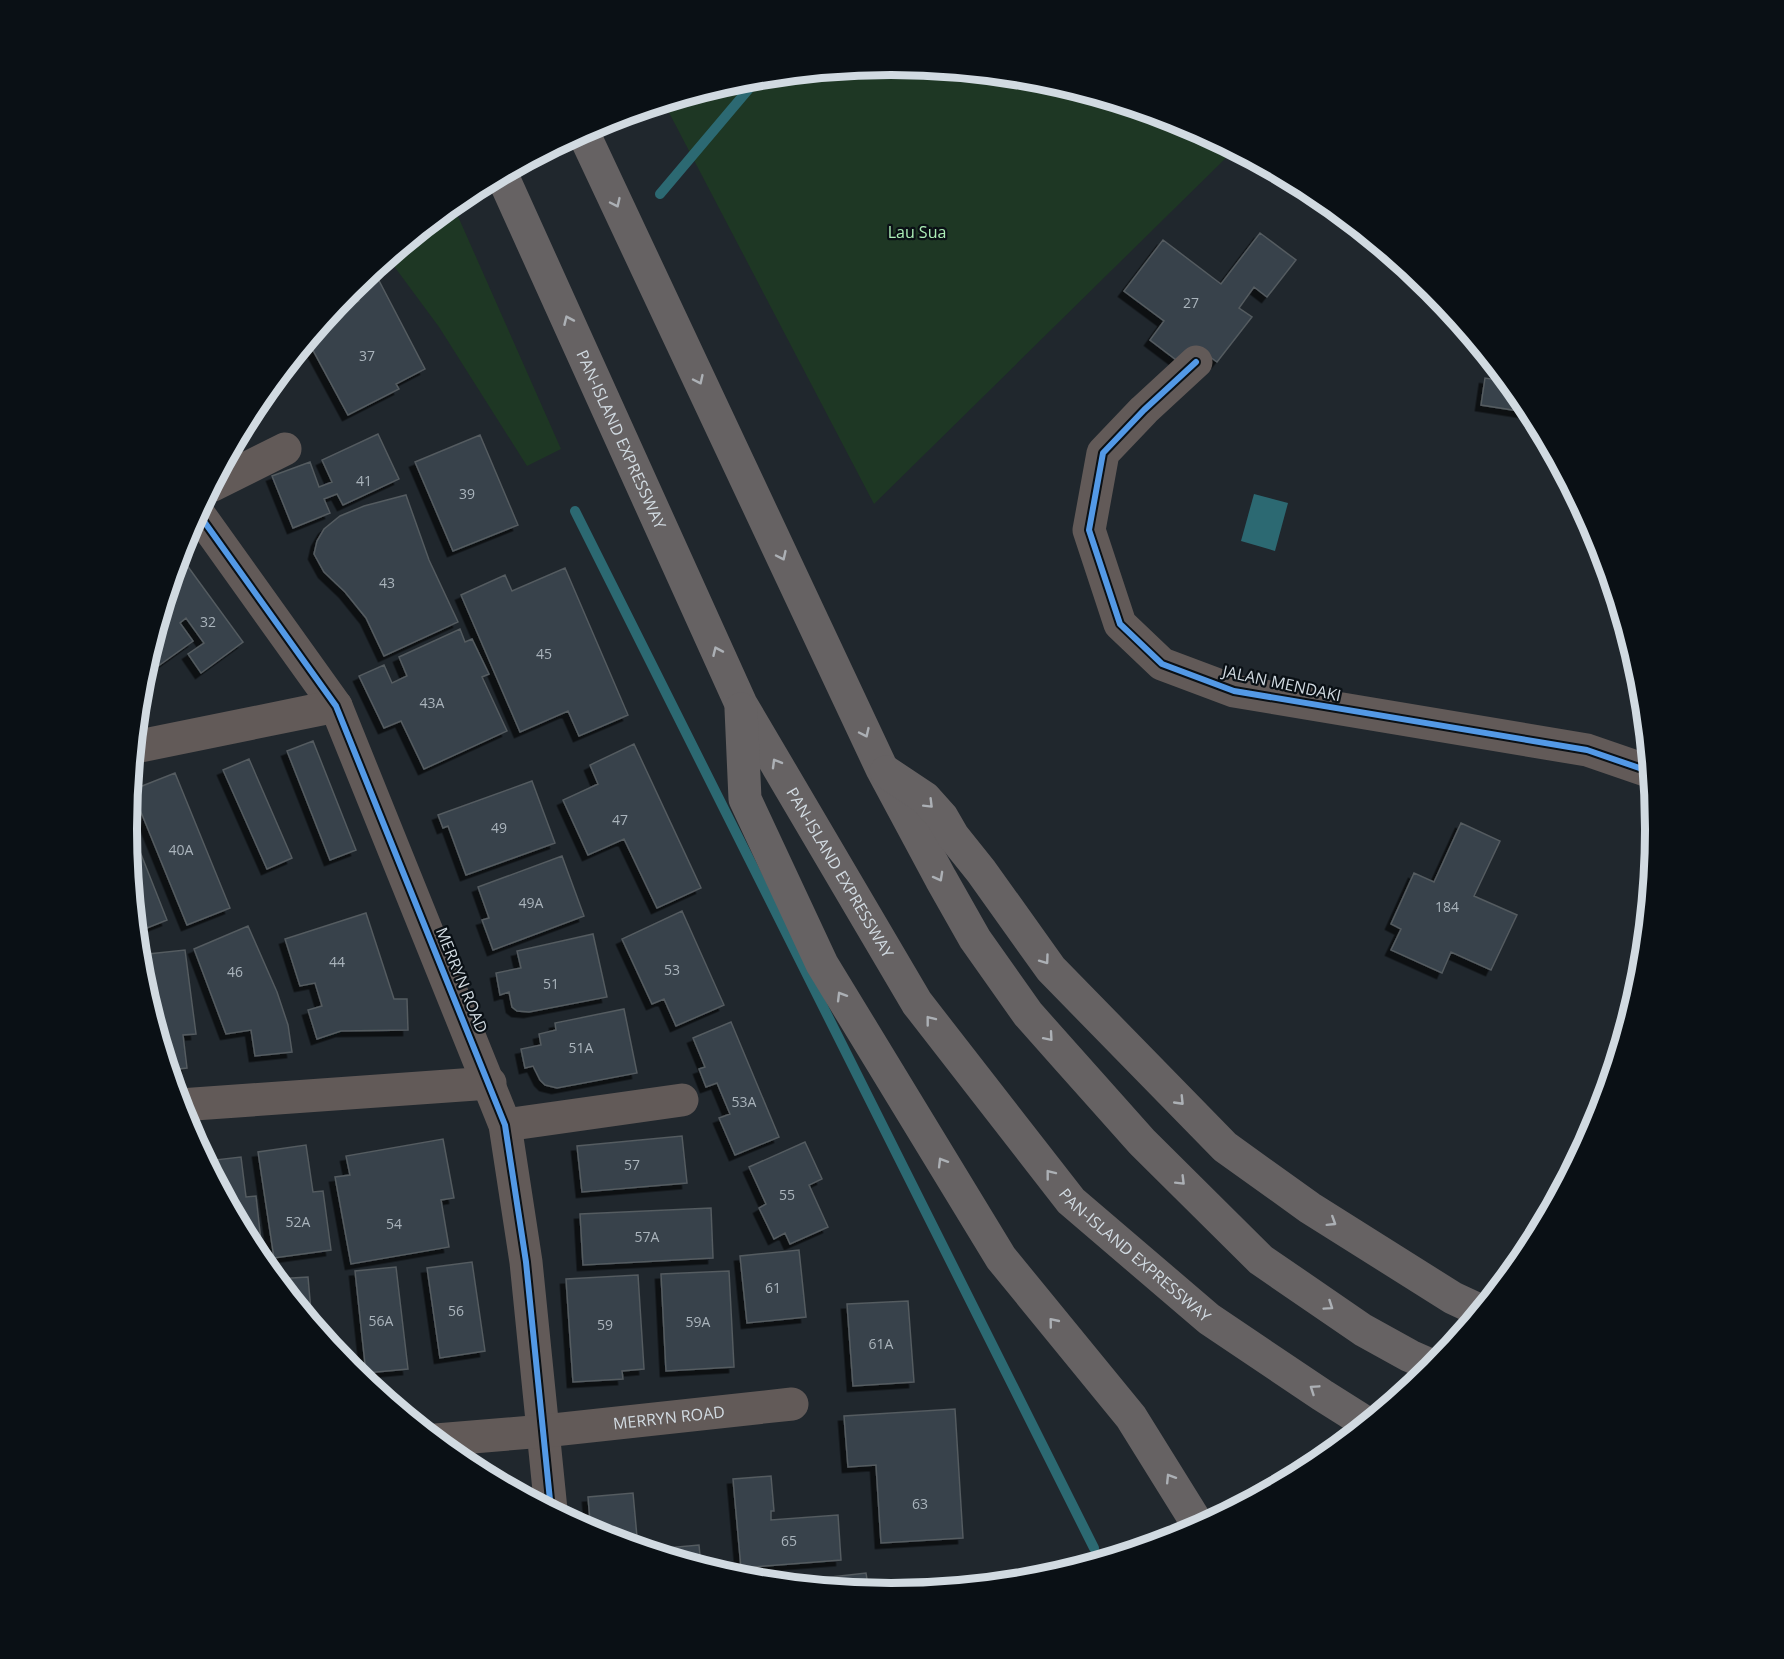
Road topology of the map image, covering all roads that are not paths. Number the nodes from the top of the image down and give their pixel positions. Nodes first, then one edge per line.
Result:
1 (587, 140) edge
2 (505, 182) edge
3 (1196, 362) dead end
4 (285, 448) dead end
5 (224, 479) edge
6 (204, 521) edge
7 (741, 704) junction
8 (336, 706) junction
9 (143, 745) edge
10 (882, 769) junction
11 (1644, 770) edge
12 (490, 1083) junction
13 (682, 1100) dead end
14 (190, 1105) edge
15 (506, 1125) junction
16 (1475, 1308) edge
17 (1426, 1363) edge
18 (792, 1404) dead end
19 (1361, 1420) edge
20 (544, 1431) junction
21 (448, 1439) edge
22 (550, 1502) edge
23 (1195, 1520) edge

1 -> 10 highway
7 -> 2 highway, PAN-ISLAND EXPRESSWAY
3 - 11 street, JALAN MENDAKI
4 - 5 street
6 - 8 street, MERRYN ROAD
19 -> 7 highway, PAN-ISLAND EXPRESSWAY
23 -> 7 highway
8 - 9 street
8 - 12 street, MERRYN ROAD
10 -> 16 highway
10 -> 17 highway
12 - 14 street
12 - 15 street, MERRYN ROAD
13 - 15 street
15 - 20 street, MERRYN ROAD
18 - 20 street, MERRYN ROAD
20 - 21 street
20 - 22 street, MERRYN ROAD

